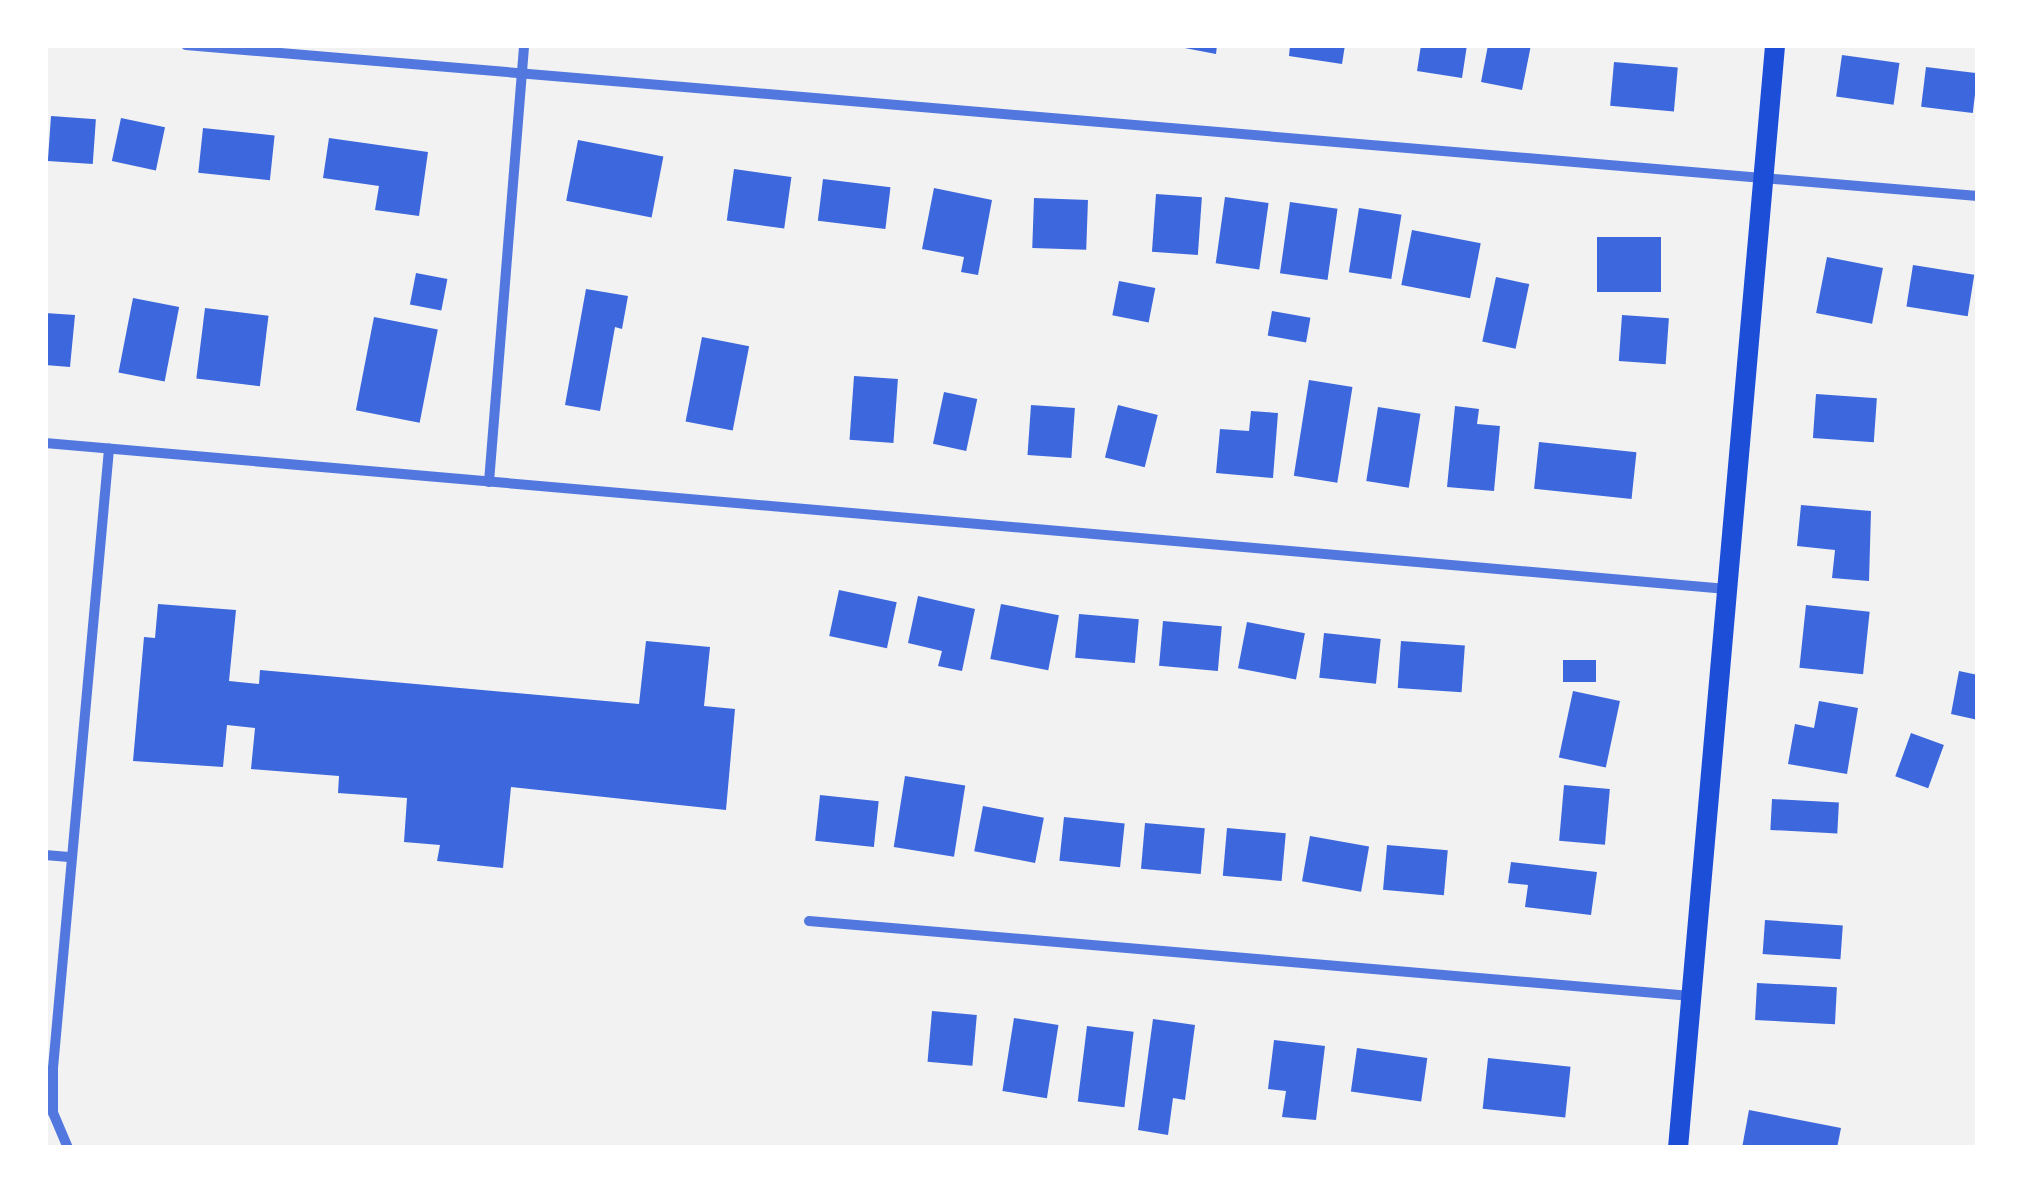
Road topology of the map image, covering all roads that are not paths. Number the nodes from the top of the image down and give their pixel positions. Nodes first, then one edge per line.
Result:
1 (186, 45) edge
2 (524, 45) edge
3 (1776, 45) edge
4 (522, 74) junction
5 (1764, 178) junction
6 (1978, 196) edge
7 (45, 443) edge
8 (109, 449) junction
9 (489, 482) junction
10 (1727, 589) junction
11 (45, 855) edge
12 (70, 857) junction
13 (809, 921) dead end
14 (1692, 996) junction
15 (68, 1148) edge
16 (1678, 1148) edge

1 - 4 street
2 - 4 street
3 - 5 main road
4 - 5 street
4 - 9 street
5 - 6 street
5 - 10 main road
7 - 8 street
8 - 9 street
8 - 12 street
9 - 10 street
10 - 14 main road
11 - 12 street
12 - 15 street
13 - 14 street
14 - 16 main road

